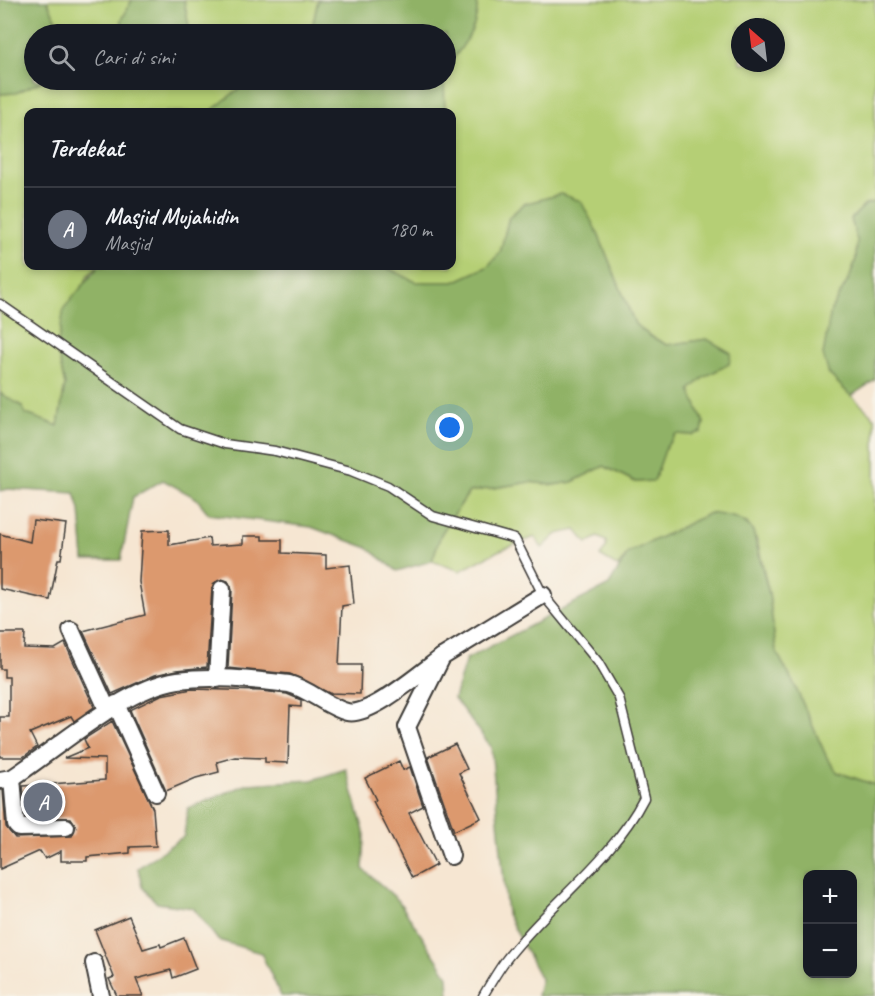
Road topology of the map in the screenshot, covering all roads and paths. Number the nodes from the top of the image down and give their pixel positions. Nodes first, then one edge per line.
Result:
1 (0, 304) edge
2 (222, 590) dead end
3 (543, 595) junction
4 (70, 630) dead end
5 (442, 657) junction
6 (217, 679) junction
7 (112, 707) junction
8 (6, 779) edge
9 (156, 793) dead end
10 (66, 827) dead end
11 (451, 856) dead end
12 (94, 963) dead end
13 (101, 996) edge
14 (483, 996) edge

1 - 3 lane
2 - 6 street
3 - 5 street
3 - 14 lane
4 - 7 street
5 - 6 street
5 - 11 street
6 - 7 street
7 - 8 street
7 - 9 street
8 - 10 street
12 - 13 street

